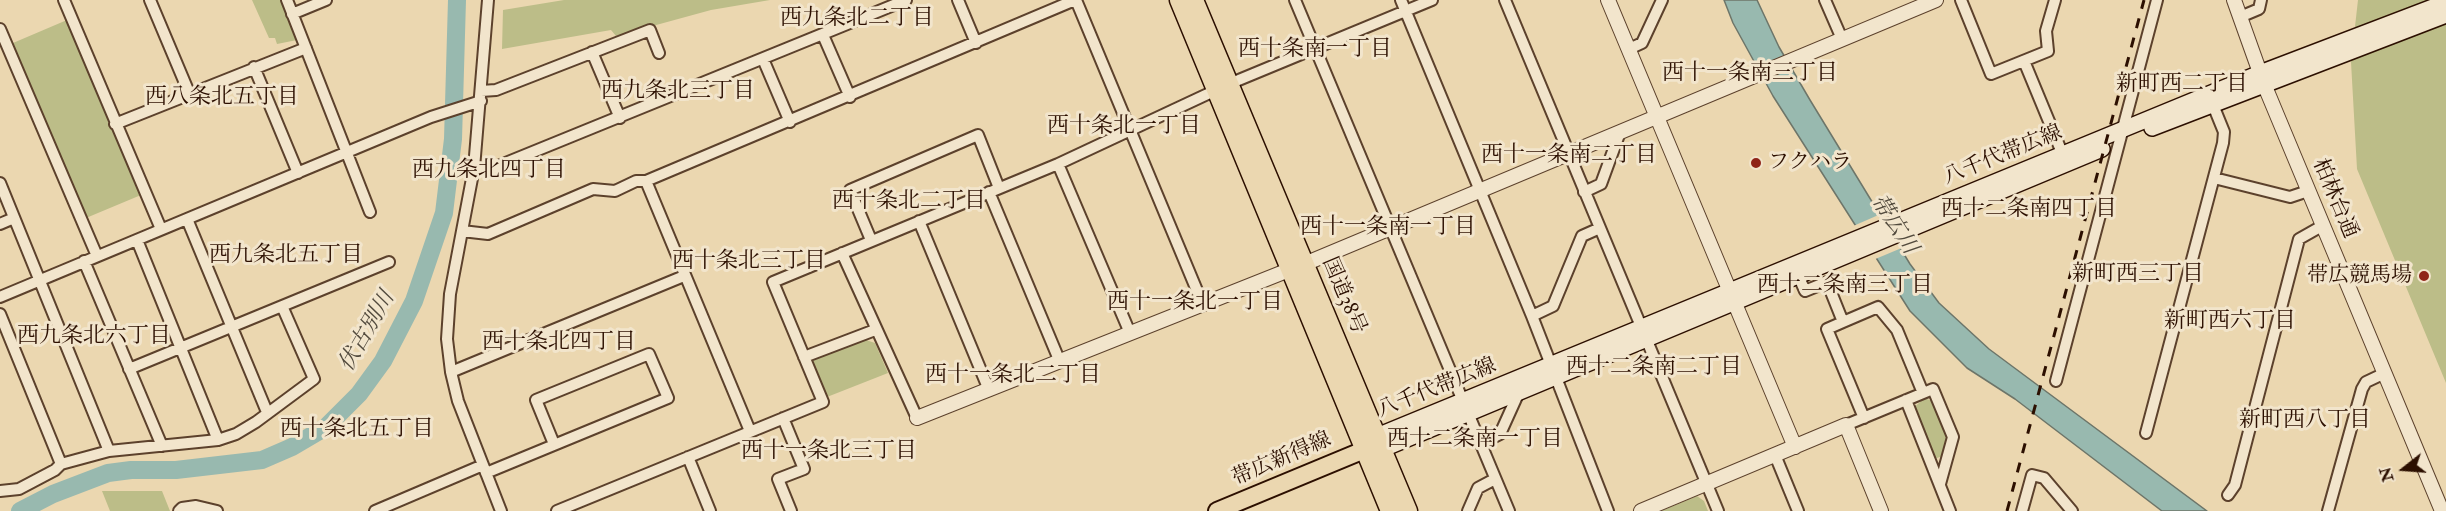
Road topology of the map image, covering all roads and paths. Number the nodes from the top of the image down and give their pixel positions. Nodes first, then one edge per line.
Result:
1 (64, 0) edge
2 (150, 0) edge
3 (287, 0) edge
4 (326, 0) edge
5 (488, 0) edge
6 (906, 0) edge
7 (958, 0) edge
8 (1076, 0) edge
9 (1179, 0) edge
10 (1194, 0) edge
11 (1295, 0) edge
12 (1401, 0) edge
13 (1432, 0) edge
14 (1505, 0) edge
15 (1608, 0) edge
16 (1662, 0) edge
17 (1824, 0) edge
18 (1936, 0) edge
19 (1961, 0) edge
20 (2055, 0) edge
21 (2157, 0) edge
22 (2234, 0) edge
23 (2261, 0) edge
24 (2446, 2) edge
25 (1921, 3) edge
26 (1406, 12) junction
27 (292, 14) junction
28 (2446, 15) edge
29 (2240, 17) junction
30 (0, 28) edge
31 (824, 35) junction
32 (1842, 39) junction
33 (976, 43) junction
34 (306, 48) junction
35 (4, 49) edge
36 (1315, 50) junction
37 (1629, 50) junction
38 (592, 52) junction
39 (659, 53) dead end
40 (763, 59) junction
41 (2024, 61) junction
42 (254, 67) junction
43 (2262, 79) junction
44 (1222, 88) junction
45 (190, 95) junction
46 (481, 96) junction
47 (850, 97) junction
48 (2213, 105) junction
49 (1657, 116) junction
50 (620, 118) junction
51 (790, 122) junction
52 (116, 124) junction
53 (1132, 132) junction
54 (1620, 132) junction
55 (2122, 135) junction
56 (347, 152) junction
57 (1568, 153) junction
58 (2065, 160) junction
59 (1058, 164) junction
60 (474, 168) junction
61 (298, 173) junction
62 (2214, 178) junction
63 (646, 181) junction
64 (0, 183) edge
65 (994, 190) junction
66 (1480, 191) junction
67 (2308, 191) junction
68 (1584, 192) junction
69 (370, 212) dead end
70 (14, 218) junction
71 (187, 219) junction
72 (919, 221) junction
73 (0, 224) edge
74 (2322, 226) junction
75 (1390, 227) junction
76 (1600, 228) junction
77 (161, 229) junction
78 (462, 231) junction
79 (136, 240) junction
80 (871, 240) junction
81 (1857, 245) junction
82 (842, 253) junction
83 (97, 256) junction
84 (84, 261) junction
85 (389, 261) dead end
86 (1297, 266) junction
87 (1798, 275) junction
88 (684, 276) junction
89 (39, 280) junction
90 (0, 297) edge
91 (1733, 297) junction
92 (1203, 305) junction
93 (282, 306) junction
94 (0, 314) edge
95 (1532, 316) junction
96 (1843, 322) junction
97 (231, 328) junction
98 (874, 330) junction
99 (1130, 333) junction
100 (1644, 333) junction
101 (182, 348) junction
102 (804, 357) junction
103 (1060, 362) junction
104 (129, 369) junction
105 (1552, 371) junction
106 (451, 372) junction
107 (2385, 373) junction
108 (2056, 381) dead end
109 (989, 390) junction
110 (1519, 392) junction
111 (1923, 393) junction
112 (1906, 400) junction
113 (1466, 407) junction
114 (267, 412) junction
115 (783, 417) junction
116 (917, 418) joint
117 (1864, 418) junction
118 (1846, 425) junction
119 (750, 430) junction
120 (2146, 433) dead end
121 (218, 440) junction
122 (1380, 443) junction
123 (554, 444) junction
124 (1480, 444) junction
125 (162, 446) junction
126 (1794, 447) junction
127 (1364, 450) junction
128 (109, 451) junction
129 (1775, 455) junction
130 (688, 457) junction
131 (61, 464) junction
132 (484, 469) junction
133 (1495, 479) junction
134 (1706, 483) junction
135 (1940, 484) junction
136 (1, 486) edge
137 (2228, 495) dead end
138 (2071, 510) edge
139 (179, 511) edge
140 (217, 511) edge
141 (375, 511) edge
142 (501, 511) edge
143 (557, 511) edge
144 (710, 511) edge
145 (791, 511) edge
146 (1217, 511) edge
147 (1390, 511) edge
148 (1408, 511) edge
149 (1468, 511) edge
150 (1509, 511) edge
151 (1608, 511) edge
152 (1641, 511) edge
153 (1718, 511) edge
154 (1798, 511) edge
155 (1881, 511) edge
156 (1950, 511) edge
157 (2022, 511) edge
158 (2328, 511) edge
159 (2442, 511) edge

1 - 52 street
2 - 45 street
3 - 27 street
4 - 27 street
5 - 46 street
6 - 31 street
7 - 33 street
8 - 33 street
8 - 53 street
9 - 44 highway, 国道38号
10 - 44 highway, 国道38号
11 - 36 street
12 - 26 street
13 - 26 street
14 - 57 street
15 - 37 street
16 - 37 street
17 - 32 street
18 - 25 street
19 - 41 street
20 - 41 street
21 - 55 street
22 - 29 street, 柏林台通
23 - 29 street
24 - 43 main road, 八千代帯広線
25 - 32 street
26 - 36 street
26 - 66 street
27 - 34 street
28 - 43 main road, 八千代帯広線
29 - 43 street, 柏林台通
30 - 35 street
31 - 40 street
31 - 47 street
32 - 49 street
33 - 47 street
34 - 42 street
34 - 56 street
35 - 83 street
36 - 44 street
36 - 75 street
37 - 49 street
38 - 39 street
38 - 46 street
38 - 50 street
40 - 50 street
40 - 51 street
41 - 58 street
42 - 45 street
42 - 61 street
43 - 48 main road, 八千代帯広線
43 - 55 main road, 八千代帯広線
43 - 67 street, 柏林台通
44 - 53 street
44 - 86 highway, 国道38号
45 - 52 street
46 - 56 street
46 - 60 street
47 - 51 street
48 - 55 main road, 八千代帯広線
48 - 62 street
49 - 54 street
49 - 91 street
50 - 60 street
51 - 63 street
52 - 77 street
53 - 59 street
53 - 92 street
54 - 57 street
54 - 68 street
55 - 58 main road, 八千代帯広線
55 - 108 street
56 - 61 street
56 - 69 street
57 - 66 street
57 - 68 street
58 - 81 main road, 八千代帯広線
59 - 65 street
59 - 99 street
60 - 78 street
61 - 71 street
62 - 67 street
62 - 120 street
63 - 78 street
63 - 88 street
64 - 70 street
65 - 72 street
65 - 80 street
65 - 103 street
66 - 75 street
66 - 95 street
67 - 74 street, 柏林台通
68 - 76 street
70 - 73 street
70 - 89 street
71 - 77 street
71 - 97 street
72 - 80 street
72 - 109 street
74 - 107 street, 柏林台通
74 - 137 street
75 - 86 street
75 - 113 street
76 - 95 street
76 - 100 street
77 - 79 street
78 - 106 street
79 - 83 street
79 - 101 street
80 - 82 street
81 - 87 main road, 八千代帯広線
81 - 91 main road, 八千代帯広線
82 - 98 street
82 - 102 street
83 - 84 street
84 - 89 street
84 - 104 street
85 - 93 street
86 - 92 street
86 - 122 highway, 国道38号
86 - 127 highway, 国道38号
87 - 91 main road, 八千代帯広線
87 - 96 street
88 - 106 street
88 - 119 street
89 - 90 street
89 - 128 street
91 - 100 main road, 八千代帯広線
91 - 126 street
92 - 99 street
93 - 97 street
93 - 114 street
94 - 131 street
95 - 105 street
96 - 111 street
96 - 117 street
97 - 101 street
97 - 114 street
98 - 102 street
98 - 116 street
99 - 103 street
100 - 105 main road, 八千代帯広線
100 - 134 street
101 - 104 street
101 - 121 street
102 - 115 street
103 - 109 street
104 - 125 street
105 - 110 main road, 八千代帯広線
105 - 113 main road, 八千代帯広線
105 - 151 street
106 - 132 street
107 - 158 street
107 - 159 street, 柏林台通
109 - 116 street
110 - 113 main road, 八千代帯広線
110 - 124 street
111 - 112 street
111 - 135 street
112 - 117 street
112 - 135 street
113 - 122 main road, 八千代帯広線
113 - 124 street
114 - 121 street
115 - 119 street
115 - 145 street
117 - 118 street
118 - 126 street
118 - 155 street
119 - 130 street
121 - 125 street
122 - 127 main road, 八千代帯広線
122 - 148 highway, 国道38号
123 - 123 street
123 - 132 street
124 - 133 street
125 - 128 street
126 - 129 street
127 - 146 main road, 帯広新得線
127 - 147 highway, 国道38号
128 - 131 street
129 - 134 street
129 - 154 street
130 - 143 street
130 - 144 street
131 - 136 street
132 - 141 street
132 - 142 street
133 - 149 street
133 - 150 street
134 - 152 street
134 - 153 street
135 - 156 street
138 - 157 street
139 - 140 street

